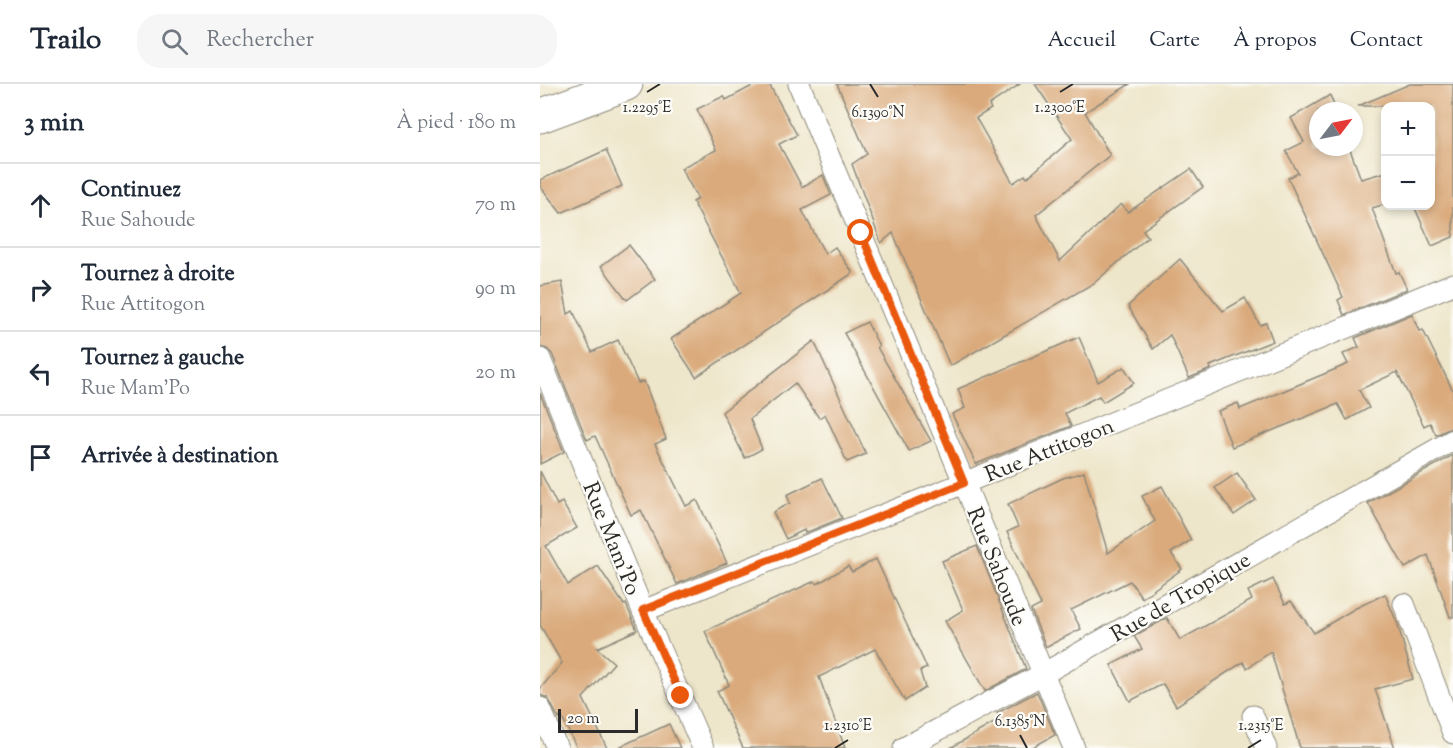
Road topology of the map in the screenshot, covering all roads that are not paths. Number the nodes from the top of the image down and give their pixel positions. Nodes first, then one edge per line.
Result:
1 (627, 84) edge
2 (799, 84) edge
3 (540, 116) edge
4 (1453, 284) edge
5 (540, 359) edge
6 (1453, 440) edge
7 (964, 483) junction
8 (1404, 604) dead end
9 (643, 610) junction
10 (1043, 674) junction
11 (540, 708) edge
12 (1253, 716) dead end
13 (1453, 733) edge
14 (557, 748) edge
15 (703, 748) edge
16 (904, 748) edge
17 (1074, 748) edge
18 (1266, 748) edge

1 - 3 highway
2 - 7 street, Rue Sahoude
4 - 7 street, Rue Attitogon
5 - 9 street, Rue Mam'Po
6 - 10 street, Rue de Tropique
7 - 9 street, Rue Attitogon
7 - 10 street, Rue Sahoude
8 - 13 street
9 - 15 street, Rue Mam'Po
10 - 16 street, Rue de Tropique
10 - 17 street, Rue Sahoude
11 - 14 street
12 - 18 street

